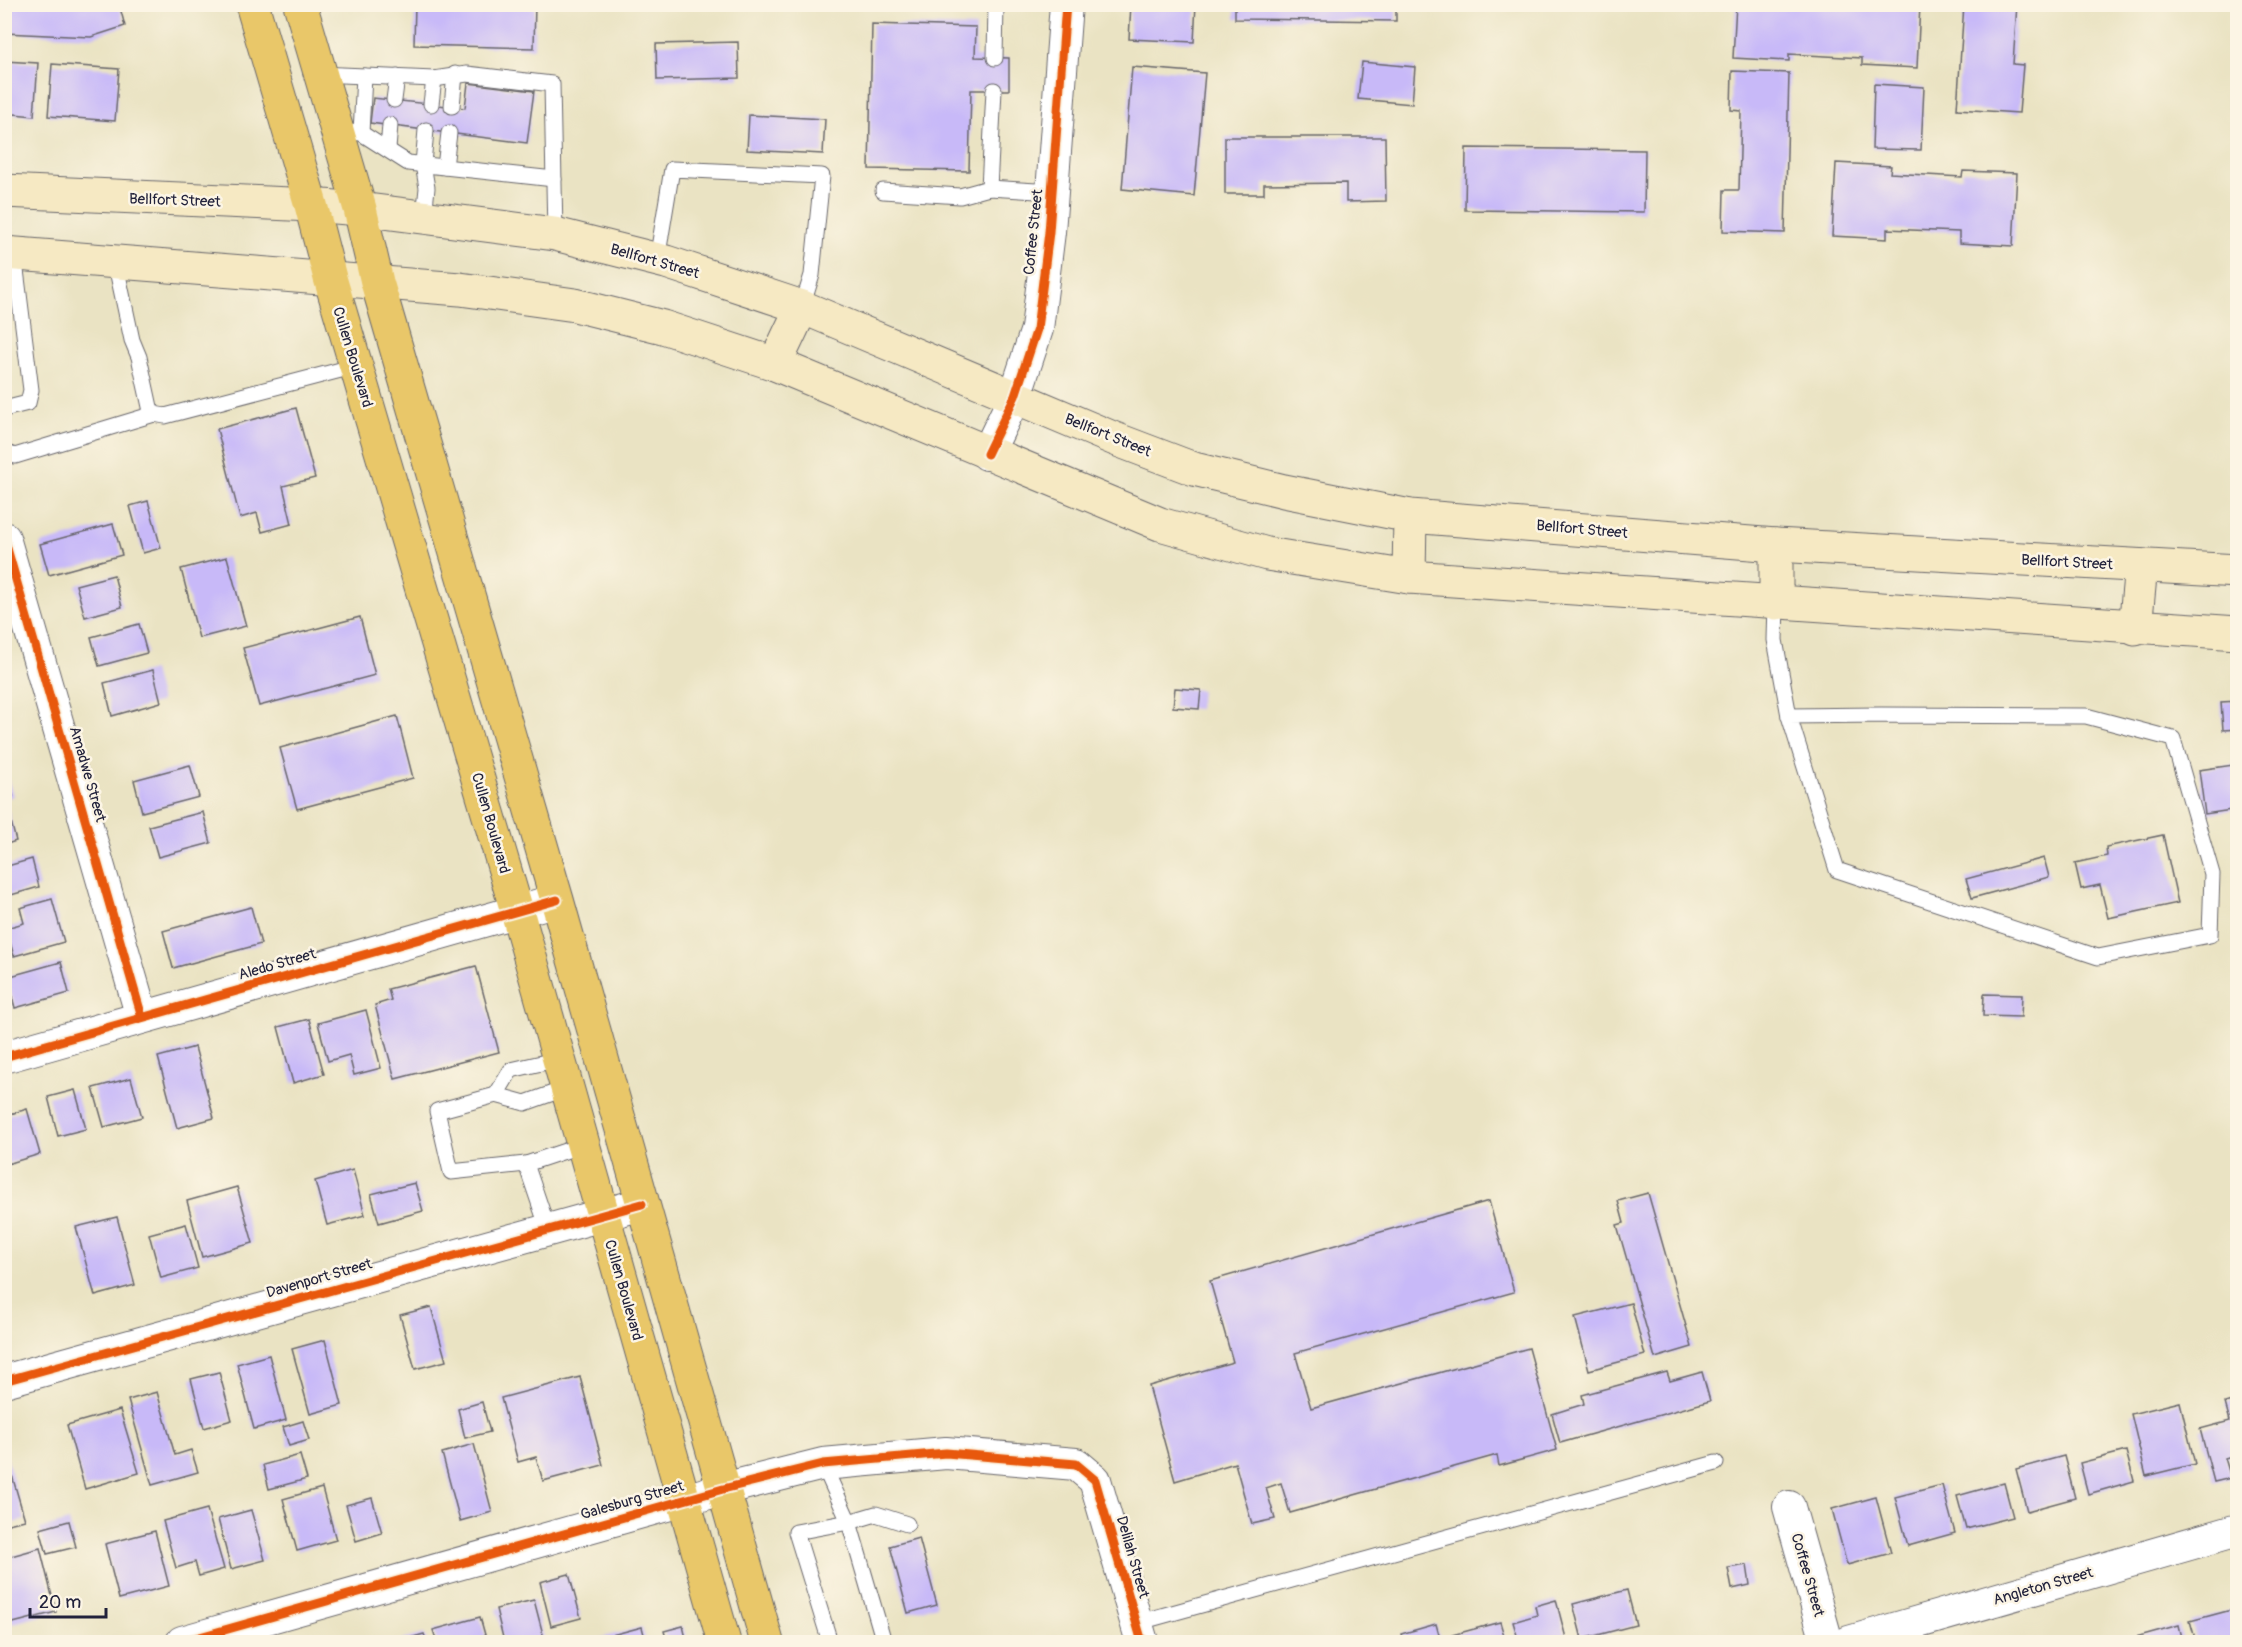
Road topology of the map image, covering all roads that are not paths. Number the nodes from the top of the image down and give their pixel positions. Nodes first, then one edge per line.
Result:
1 (252, 4) edge
2 (996, 4) edge
3 (1066, 4) edge
4 (303, 9) edge
5 (995, 58) dead end
6 (319, 74) junction
7 (455, 74) junction
8 (364, 76) junction
9 (397, 77) junction
10 (434, 79) junction
11 (994, 90) dead end
12 (394, 100) dead end
13 (431, 104) dead end
14 (452, 106) dead end
15 (390, 125) dead end
16 (426, 130) dead end
17 (348, 132) junction
18 (449, 133) dead end
19 (388, 149) junction
20 (423, 164) junction
21 (445, 167) junction
22 (554, 179) junction
23 (989, 188) junction
24 (4, 191) edge
25 (883, 191) dead end
26 (1052, 192) junction
27 (311, 205) junction
28 (360, 209) junction
29 (424, 217) junction
30 (555, 234) junction
31 (9, 253) edge
32 (657, 260) junction
33 (115, 261) junction
34 (330, 278) junction
35 (377, 282) junction
36 (802, 307) junction
37 (775, 364) junction
38 (356, 366) junction
39 (1015, 396) junction
40 (4, 409) edge
41 (154, 414) junction
42 (4, 452) edge
43 (987, 454) junction
44 (1410, 516) junction
45 (4, 538) edge
46 (1776, 545) junction
47 (2141, 566) junction
48 (2238, 571) edge
49 (1409, 577) junction
50 (1776, 603) junction
51 (2135, 628) junction
52 (2238, 633) edge
53 (1789, 716) junction
54 (557, 900) junction
55 (517, 911) junction
56 (142, 1017) junction
57 (4, 1057) edge
58 (563, 1073) junction
59 (496, 1095) junction
60 (584, 1145) junction
61 (526, 1164) junction
62 (642, 1204) junction
63 (603, 1214) junction
64 (548, 1229) junction
65 (4, 1381) edge
66 (1716, 1463) dead end
67 (823, 1464) junction
68 (1095, 1480) joint
69 (723, 1489) junction
70 (684, 1501) junction
71 (1789, 1507) dead end
72 (849, 1522) junction
73 (907, 1524) dead end
74 (2238, 1530) edge
75 (1139, 1633) edge
76 (182, 1642) edge
77 (724, 1642) edge
78 (767, 1642) edge
79 (830, 1642) edge
80 (884, 1642) edge
81 (1827, 1642) edge
82 (1849, 1642) edge

1 - 27 main road, Cullen Boulevard
2 - 5 lane
3 - 26 street, Coffee Street
4 - 6 main road
6 - 8 lane
6 - 17 main road
7 - 10 lane
7 - 14 lane
7 - 22 lane
8 - 9 lane
8 - 17 lane
9 - 10 lane
9 - 12 lane
10 - 13 lane
11 - 23 lane
15 - 19 lane
16 - 20 lane
17 - 19 lane
17 - 28 main road
18 - 21 lane
19 - 20 lane
20 - 21 lane
20 - 29 lane
21 - 22 lane
22 - 30 lane
23 - 25 lane
23 - 26 lane
24 - 27 main road, Bellfort Street
26 - 39 street, Coffee Street
27 - 28 main road, Bellfort Street
27 - 34 main road, Cullen Boulevard
28 - 29 main road, Bellfort Street
28 - 35 main road
29 - 30 main road, Bellfort Street
30 - 32 main road, Bellfort Street
31 - 33 main road
31 - 40 lane
32 - 36 main road, Bellfort Street
32 - 36 lane
33 - 34 main road
33 - 41 lane
34 - 35 main road
34 - 38 main road, Cullen Boulevard
35 - 37 main road
35 - 54 main road
36 - 37 main road
36 - 39 main road, Bellfort Street
37 - 43 main road
38 - 41 lane
38 - 55 main road, Cullen Boulevard
39 - 43 street, Coffee Street
39 - 44 main road, Bellfort Street
41 - 42 lane
43 - 49 main road
44 - 46 main road, Bellfort Street
44 - 49 main road
45 - 56 street, Amadwe Street
46 - 47 main road, Bellfort Street
46 - 50 main road
47 - 48 main road, Bellfort Street
47 - 51 main road
49 - 50 main road
50 - 51 main road
50 - 53 lane
51 - 52 main road
53 - 53 lane
54 - 55 street, Aledo Street
54 - 62 main road
55 - 56 street, Aledo Street
55 - 58 main road, Cullen Boulevard
56 - 57 street, Aledo Street
58 - 59 lane
58 - 59 lane
58 - 60 main road, Cullen Boulevard
59 - 61 lane
60 - 61 lane
60 - 63 main road, Cullen Boulevard
61 - 64 lane
62 - 63 street, Davenport Street
62 - 69 main road
63 - 64 street, Davenport Street
63 - 70 main road, Cullen Boulevard
64 - 65 street, Davenport Street
66 - 75 lane
67 - 68 street, Galesburg Street
67 - 69 street, Galesburg Street
67 - 72 lane
68 - 75 street, Delilah Street
69 - 70 street, Galesburg Street
69 - 78 main road
70 - 76 street, Galesburg Street
70 - 77 main road, Cullen Boulevard
71 - 81 street, Coffee Street
72 - 73 lane
72 - 79 lane
72 - 80 lane
74 - 82 street, Angleton Street

